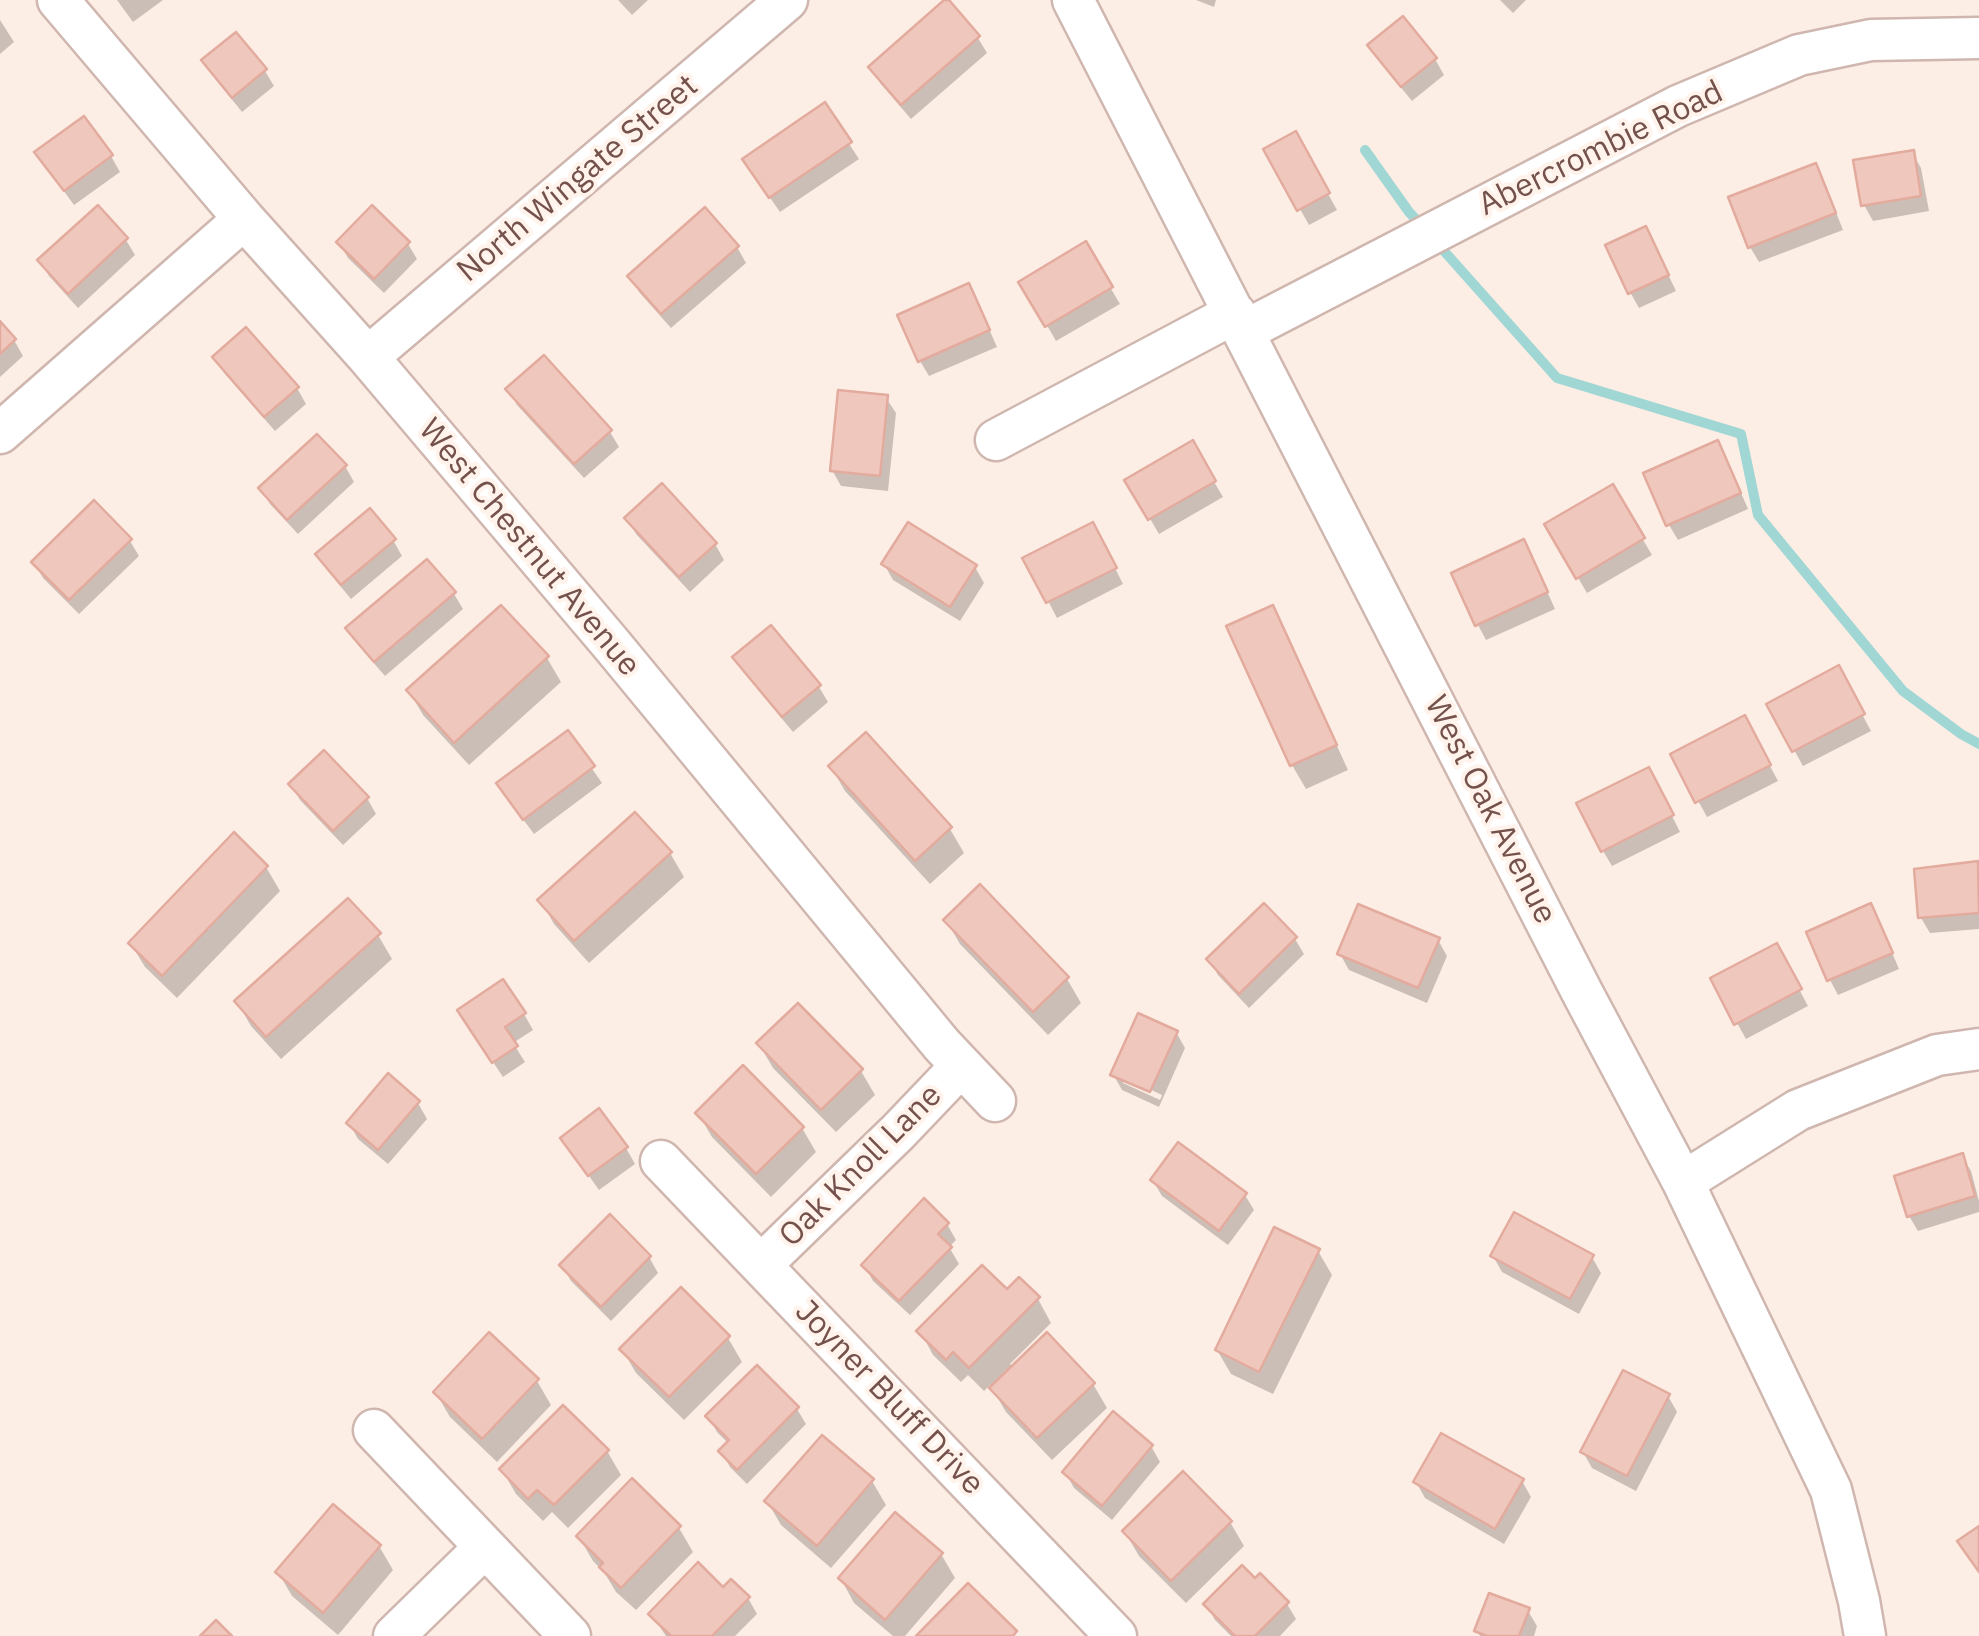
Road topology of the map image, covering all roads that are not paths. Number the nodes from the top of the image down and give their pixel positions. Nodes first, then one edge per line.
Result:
1 (58, 0) edge
2 (786, 0) edge
3 (1073, 0) edge
4 (1979, 38) edge
5 (244, 218) junction
6 (1240, 322) junction
7 (368, 357) junction
8 (0, 432) edge
9 (996, 440) dead end
10 (1979, 1049) edge
11 (961, 1066) junction
12 (994, 1101) dead end
13 (661, 1161) dead end
14 (1684, 1182) junction
15 (761, 1265) junction
16 (374, 1430) dead end
17 (485, 1547) junction
18 (394, 1636) edge
19 (570, 1636) edge
20 (1116, 1636) edge
21 (1866, 1636) edge

1 - 5 street, West Chestnut Avenue
2 - 7 street, North Wingate Street
3 - 6 street, West Oak Avenue
4 - 6 street, Abercrombie Road
5 - 7 street, West Chestnut Avenue
5 - 8 street
6 - 9 street, Abercrombie Road
6 - 14 street, West Oak Avenue
7 - 11 street, West Chestnut Avenue
10 - 14 street
11 - 12 street, West Chestnut Avenue
11 - 15 street, Oak Knoll Lane
13 - 15 street, Joyner Bluff Drive
14 - 21 street, West Oak Avenue
15 - 20 street, Joyner Bluff Drive
16 - 17 street
17 - 18 street
17 - 19 street

